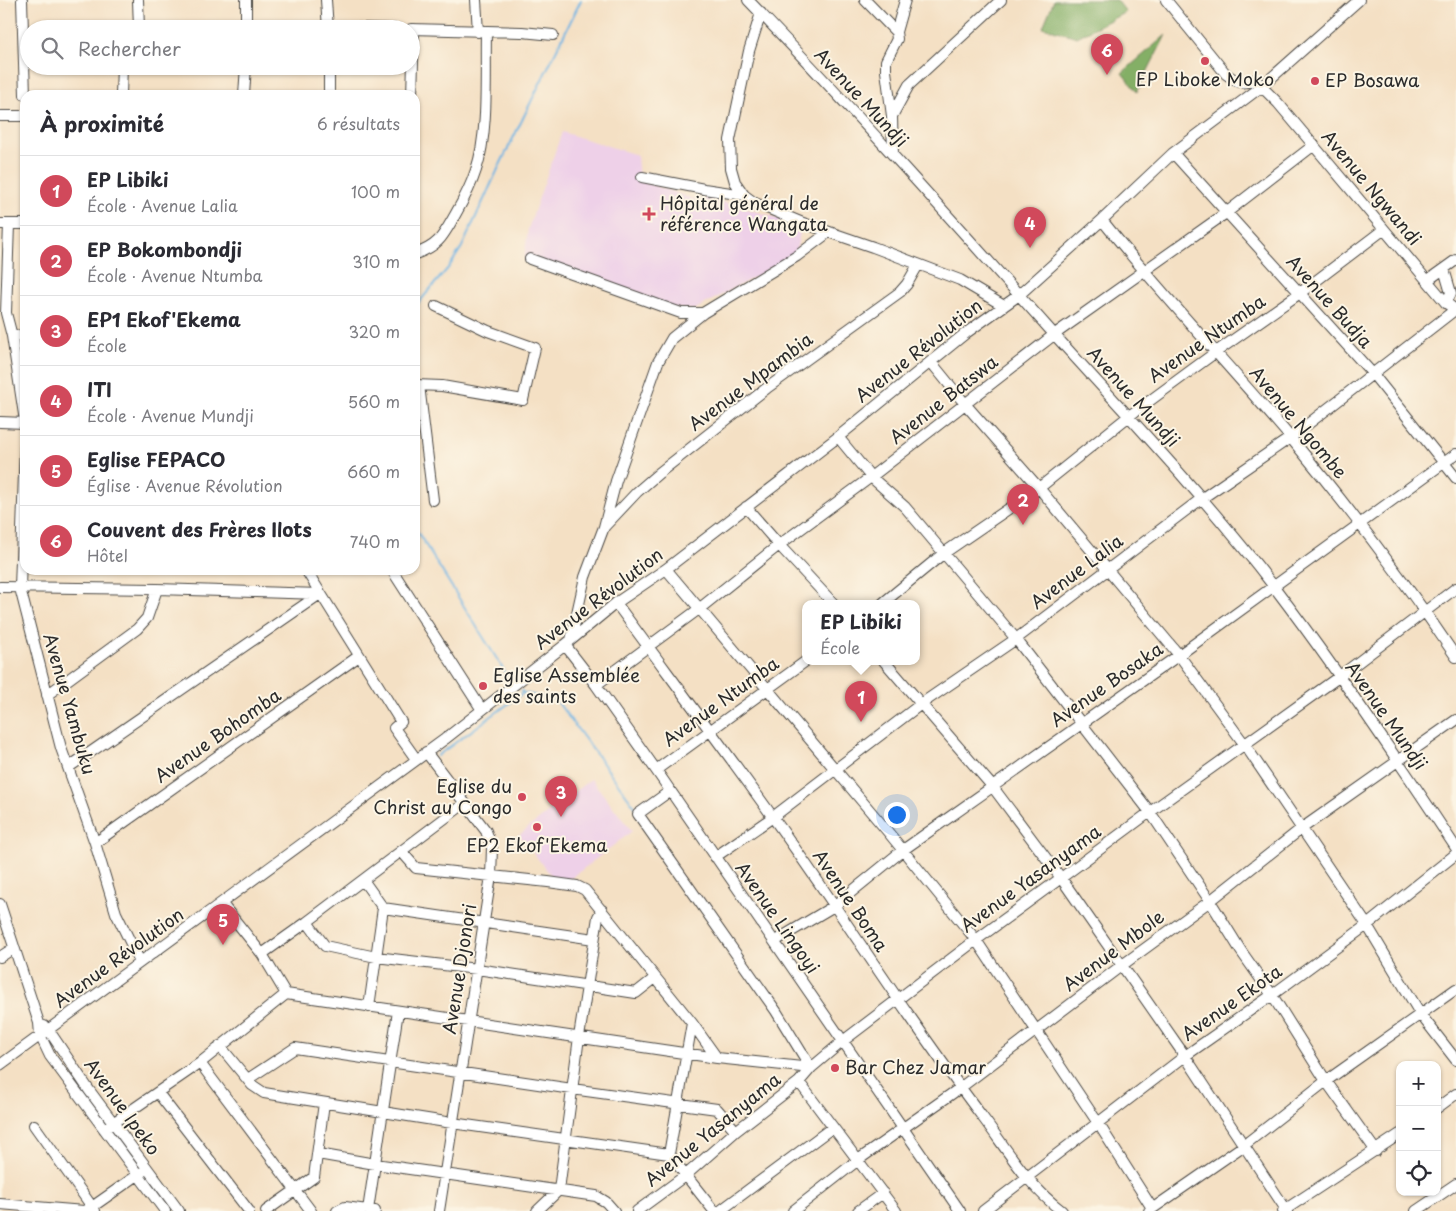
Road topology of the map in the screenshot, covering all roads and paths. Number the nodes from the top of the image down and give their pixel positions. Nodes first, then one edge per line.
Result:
1 (22, 0) edge
2 (138, 0) edge
3 (246, 0) edge
4 (326, 0) edge
5 (476, 0) edge
6 (748, 0) edge
7 (865, 0) edge
8 (905, 0) edge
9 (1001, 0) edge
10 (1166, 0) edge
11 (1359, 0) edge
12 (761, 13) junction
13 (24, 20) edge
14 (139, 20) edge
15 (246, 20) edge
16 (327, 20) edge
17 (420, 29) edge
18 (482, 32) junction
19 (896, 32) junction
20 (553, 35) dead end
21 (25, 75) edge
22 (122, 75) edge
23 (245, 75) edge
24 (329, 75) edge
25 (412, 75) edge
26 (1261, 86) junction
27 (25, 90) edge
28 (121, 90) edge
29 (244, 90) edge
30 (328, 90) edge
31 (412, 90) edge
32 (0, 116) edge
33 (20, 116) edge
34 (892, 116) junction
35 (1314, 145) junction
36 (1173, 153) junction
37 (893, 155) junction
38 (642, 177) dead end
39 (744, 195) junction
40 (1226, 213) junction
41 (1102, 220) junction
42 (5, 224) edge
43 (20, 224) edge
44 (1383, 230) junction
45 (829, 232) junction
46 (420, 252) edge
47 (530, 259) dead end
48 (1456, 260) edge
49 (918, 265) junction
50 (1444, 269) junction
51 (1144, 272) junction
52 (1428, 280) junction
53 (1300, 294) junction
54 (1019, 295) junction
55 (1446, 303) junction
56 (436, 306) dead end
57 (1004, 306) junction
58 (1456, 309) edge
59 (703, 313) junction
60 (1055, 334) junction
61 (20, 335) edge
62 (12, 336) junction
63 (1216, 352) junction
64 (931, 362) junction
65 (1372, 373) junction
66 (420, 385) edge
67 (20, 389) edge
68 (966, 405) junction
69 (420, 407) edge
70 (1129, 416) junction
71 (0, 422) edge
72 (20, 422) edge
73 (838, 437) junction
74 (1290, 438) junction
75 (1456, 454) edge
76 (1445, 462) junction
77 (871, 477) junction
78 (1456, 478) edge
79 (1039, 488) junction
80 (1201, 499) junction
81 (433, 500) dead end
82 (746, 507) junction
83 (1360, 523) junction
84 (604, 528) junction
85 (779, 545) junction
86 (944, 553) junction
87 (666, 569) junction
88 (1108, 569) junction
89 (21, 575) edge
90 (309, 575) edge
91 (395, 575) edge
92 (1273, 586) junction
93 (0, 587) edge
94 (20, 588) junction
95 (1456, 588) edge
96 (157, 589) junction
97 (320, 594) junction
98 (830, 600) edge
99 (887, 600) edge
100 (616, 603) junction
101 (699, 608) junction
102 (1425, 611) junction
103 (1016, 639) junction
104 (568, 643) junction
105 (648, 646) junction
106 (1179, 655) junction
107 (359, 656) junction
108 (1456, 657) edge
109 (802, 664) edge
110 (887, 665) edge
111 (1340, 676) junction
112 (596, 684) junction
113 (766, 689) junction
114 (47, 695) junction
115 (921, 704) junction
116 (482, 710) junction
117 (1456, 720) edge
118 (1081, 723) junction
119 (710, 732) junction
120 (1245, 745) junction
121 (426, 752) junction
122 (416, 759) junction
123 (1398, 762) junction
124 (69, 767) junction
125 (835, 769) junction
126 (656, 770) junction
127 (992, 786) junction
128 (670, 791) junction
129 (465, 803) junction
130 (1150, 812) junction
131 (773, 817) junction
132 (1301, 829) junction
133 (95, 843) junction
134 (1456, 848) edge
135 (903, 850) junction
136 (401, 851) junction
137 (1456, 854) edge
138 (715, 857) junction
139 (491, 876) junction
140 (1061, 878) junction
141 (363, 880) junction
142 (1210, 901) junction
143 (0, 904) edge
144 (222, 904) junction
145 (834, 906) junction
146 (383, 908) junction
147 (602, 910) junction
148 (307, 922) junction
149 (483, 923) junction
150 (1366, 925) junction
151 (594, 939) junction
152 (976, 940) junction
153 (775, 941) junction
154 (14, 948) junction
155 (262, 954) junction
156 (0, 957) edge
157 (376, 957) junction
158 (140, 962) junction
159 (1121, 966) junction
160 (476, 969) junction
161 (655, 978) junction
162 (586, 986) junction
163 (1456, 989) edge
164 (286, 994) junction
165 (1272, 995) junction
166 (897, 1000) junction
167 (369, 1007) junction
168 (398, 1012) junction
169 (1421, 1015) junction
170 (468, 1020) junction
171 (692, 1023) junction
172 (42, 1029) junction
173 (1035, 1031) junction
174 (579, 1037) junction
175 (843, 1041) junction
176 (220, 1046) junction
177 (686, 1053) junction
178 (1185, 1056) junction
179 (717, 1058) junction
180 (1456, 1060) edge
181 (391, 1061) junction
182 (200, 1063) junction
183 (0, 1065) edge
184 (811, 1068) junction
185 (460, 1072) junction
186 (248, 1079) junction
187 (1326, 1081) junction
188 (799, 1082) junction
189 (960, 1088) junction
190 (89, 1090) junction
191 (572, 1090) junction
192 (158, 1093) junction
193 (1456, 1094) edge
194 (79, 1096) junction
195 (324, 1103) junction
196 (677, 1104) junction
197 (1440, 1106) edge
198 (384, 1112) junction
199 (114, 1122) junction
200 (452, 1123) junction
201 (1098, 1123) junction
202 (34, 1125) dead end
203 (833, 1127) junction
204 (104, 1129) junction
205 (905, 1129) junction
206 (736, 1131) junction
207 (1396, 1137) edge
208 (566, 1139) junction
209 (1243, 1146) junction
210 (1376, 1151) junction
211 (318, 1154) junction
212 (669, 1154) junction
213 (858, 1160) junction
214 (375, 1164) junction
215 (147, 1169) junction
216 (444, 1173) junction
217 (138, 1175) junction
218 (686, 1175) junction
219 (1027, 1177) junction
220 (1456, 1184) edge
221 (295, 1189) junction
222 (559, 1190) junction
223 (883, 1193) junction
224 (0, 1204) edge
225 (91, 1210) edge
226 (371, 1210) edge
227 (1151, 1210) edge
228 (1285, 1210) edge
229 (165, 1211) edge
230 (179, 1211) edge
231 (249, 1211) edge
232 (266, 1211) edge
233 (311, 1211) edge
234 (337, 1211) edge
235 (439, 1211) edge
236 (537, 1211) edge
237 (614, 1211) edge
238 (637, 1211) edge
239 (714, 1211) edge
240 (720, 1211) edge
241 (793, 1211) edge
242 (858, 1211) edge
243 (896, 1211) edge
244 (960, 1211) edge
245 (983, 1211) edge
246 (1062, 1211) edge
247 (1416, 1211) edge

1 - 13 street
2 - 14 street
3 - 15 street
4 - 16 street
5 - 18 street
6 - 12 street, Avenue Mundji
7 - 19 street
8 - 19 street
9 - 34 street
10 - 26 street
11 - 26 street, Avenue Révolution
12 - 37 street, Avenue Mundji
12 - 39 street
17 - 18 street
18 - 20 street
18 - 46 street
19 - 34 street
21 - 27 street
22 - 28 street
23 - 29 street
24 - 30 street
25 - 31 street
26 - 35 street, Avenue Ngwandi
26 - 36 street, Avenue Révolution
32 - 33 street
34 - 37 street
35 - 40 street, Avenue Batswa
35 - 44 street, Avenue Ngwandi
36 - 40 street, Avenue Budja
36 - 41 street, Avenue Révolution
37 - 54 street, Avenue Mundji
38 - 39 street
39 - 45 street
40 - 51 street, Avenue Batswa
40 - 53 street, Avenue Budja
41 - 51 street, Avenue Ngombe
41 - 54 street, Avenue Révolution
42 - 43 street
42 - 62 street
44 - 52 street, Avenue Ngwandi
44 - 53 street, Avenue Ntumba
45 - 49 street
45 - 59 street
47 - 59 street
48 - 50 street
49 - 57 street
49 - 84 street, Avenue Mpambia
50 - 52 street
50 - 55 street
51 - 60 street, Avenue Batswa
51 - 63 street, Avenue Ngombe
52 - 55 street, Avenue Ngwandi
53 - 63 street, Avenue Ntumba
53 - 65 street, Avenue Budja
54 - 57 street, Avenue Révolution
54 - 60 street, Avenue Mundji
55 - 58 street, Avenue Ngwandi
56 - 66 street
57 - 64 street, Avenue Révolution
58 - 65 street, Avenue Lalia
59 - 84 street
60 - 68 street, Avenue Batswa
60 - 70 street, Avenue Mundji
61 - 62 street
62 - 67 street
63 - 70 street, Avenue Ntumba
63 - 74 street, Avenue Ngombe
64 - 68 street
64 - 73 street, Avenue Révolution
65 - 74 street, Avenue Lalia
65 - 76 street, Avenue Budja
68 - 77 street, Avenue Batswa
68 - 79 street
69 - 81 street
70 - 79 street, Avenue Ntumba
70 - 80 street, Avenue Mundji
71 - 72 street
73 - 77 street
73 - 82 street, Avenue Révolution
74 - 80 street, Avenue Lalia
74 - 83 street, Avenue Ngombe
75 - 76 street, Avenue Bosaka
76 - 78 street, Avenue Budja
76 - 83 street, Avenue Bosaka
77 - 85 street, Avenue Batswa
77 - 86 street
79 - 86 street, Avenue Ntumba
79 - 88 street
80 - 88 street, Avenue Lalia
80 - 92 street, Avenue Mundji
82 - 85 street
82 - 87 street, Avenue Révolution
83 - 92 street, Avenue Bosaka
83 - 102 street, Avenue Ngombe
84 - 104 street
85 - 98 street
85 - 101 street, Avenue Batswa
86 - 99 street, Avenue Ntumba
86 - 103 street
87 - 100 street, Avenue Révolution
87 - 101 street
88 - 103 street, Avenue Lalia
88 - 106 street
89 - 94 street, Avenue Yambuku
90 - 97 street
91 - 116 street
92 - 106 street, Avenue Bosaka
92 - 111 street, Avenue Mundji
93 - 94 street
94 - 96 street
94 - 114 street, Avenue Yambuku
95 - 102 street, Avenue Yasanyama
96 - 97 street
96 - 114 street
97 - 107 street
97 - 124 street
100 - 104 street, Avenue Révolution
100 - 105 street, Avenue Boma
101 - 105 street, Avenue Batswa
101 - 113 street
102 - 108 street, Avenue Ngombe
102 - 111 street, Avenue Yasanyama
103 - 115 street, Avenue Lalia
103 - 118 street
104 - 112 street, Avenue Lingoyi
104 - 116 street, Avenue Révolution
105 - 112 street, Avenue Batswa
105 - 119 street, Avenue Boma
106 - 118 street, Avenue Bosaka
106 - 120 street
107 - 122 street
107 - 133 street, Avenue Bohomba
109 - 113 street, Avenue Ntumba
110 - 115 street
111 - 120 street, Avenue Yasanyama
111 - 123 street, Avenue Mundji
112 - 126 street, Avenue Lingoyi
113 - 119 street, Avenue Ntumba
113 - 125 street
114 - 124 street, Avenue Yambuku
115 - 125 street, Avenue Lalia
115 - 127 street
116 - 121 street, Avenue Révolution
117 - 123 street, Avenue Mbole
118 - 127 street, Avenue Bosaka
118 - 130 street
119 - 126 street, Avenue Ntumba
119 - 131 street, Avenue Boma
120 - 130 street, Avenue Yasanyama
120 - 132 street
121 - 122 street, Avenue Révolution
121 - 129 street, Avenue Djonori
122 - 144 street, Avenue Révolution
123 - 132 street, Avenue Mbole
123 - 134 street, Avenue Mundji
124 - 133 street, Avenue Yambuku
125 - 131 street, Avenue Lalia
125 - 135 street
126 - 128 street, Avenue Lingoyi
127 - 135 street, Avenue Bosaka
127 - 140 street
128 - 138 street, Avenue Lingoyi
128 - 184 street
129 - 136 street
129 - 139 street, Avenue Djonori
130 - 140 street, Avenue Yasanyama
130 - 142 street
131 - 138 street, Avenue Lalia
131 - 145 street, Avenue Boma
132 - 142 street, Avenue Mbole
132 - 150 street
133 - 158 street, Avenue Yambuku
135 - 145 street, Avenue Bosaka
135 - 152 street
136 - 139 street
136 - 141 street
137 - 150 street, Avenue Ekota
138 - 153 street, Avenue Lingoyi
139 - 147 street
139 - 149 street, Avenue Djonori
140 - 152 street, Avenue Yasanyama
140 - 159 street
141 - 146 street
141 - 148 street
142 - 159 street, Avenue Mbole
142 - 165 street
143 - 154 street, Avenue Ipeko
144 - 155 street
144 - 158 street, Avenue Révolution
145 - 153 street, Avenue Bosaka
145 - 166 street, Avenue Boma
146 - 149 street
146 - 157 street
147 - 151 street
147 - 161 street
148 - 155 street
148 - 157 street
149 - 151 street
149 - 160 street, Avenue Djonori
150 - 165 street, Avenue Ekota
150 - 169 street
151 - 162 street
152 - 166 street, Avenue Yasanyama
152 - 173 street
153 - 175 street, Avenue Lingoyi
154 - 156 street
154 - 172 street, Avenue Ipeko
155 - 164 street
157 - 160 street
157 - 167 street
158 - 172 street, Avenue Révolution
159 - 173 street, Avenue Mbole
159 - 178 street
160 - 162 street
160 - 170 street, Avenue Djonori
161 - 162 street
161 - 171 street
162 - 174 street
163 - 169 street
164 - 167 street
164 - 176 street
165 - 178 street, Avenue Ekota
165 - 187 street
166 - 175 street, Avenue Yasanyama
166 - 189 street, Avenue Boma
167 - 168 street
168 - 170 street
168 - 181 street
169 - 180 street
169 - 187 street
170 - 174 street
170 - 185 street, Avenue Djonori
171 - 177 street
171 - 179 street
172 - 183 street, Avenue Révolution
172 - 190 street, Avenue Ipeko
172 - 194 street, Avenue Ipeko
173 - 189 street, Avenue Mbole
173 - 201 street
174 - 177 street
174 - 191 street
175 - 184 street, Avenue Yasanyama
175 - 205 street, Avenue Lingoyi
176 - 182 street
176 - 186 street
177 - 179 street
177 - 196 street
178 - 201 street, Avenue Ekota
178 - 209 street
179 - 184 street
181 - 185 street
181 - 186 street
181 - 198 street
182 - 192 street
182 - 221 street
184 - 188 street, Avenue Yasanyama
185 - 191 street
185 - 200 street, Avenue Djonori
186 - 195 street
187 - 209 street
187 - 210 street
188 - 203 street
188 - 206 street, Avenue Yasanyama
189 - 205 street, Avenue Mbole
189 - 219 street, Avenue Boma
190 - 194 street
190 - 199 street, Avenue Ipeko
191 - 196 street
191 - 208 street
192 - 199 street
192 - 231 street
193 - 197 street
194 - 204 street, Avenue Ipeko
195 - 198 street
195 - 211 street
196 - 206 street
196 - 212 street
198 - 200 street
198 - 214 street
199 - 204 street
199 - 215 street, Avenue Ipeko
200 - 208 street
200 - 216 street, Avenue Djonori
201 - 219 street, Avenue Ekota
201 - 227 street
202 - 225 street
203 - 213 street
203 - 240 street
204 - 217 street, Avenue Ipeko
205 - 213 street, Avenue Mbole
205 - 244 street, Avenue Lingoyi
206 - 218 street, Avenue Yasanyama
207 - 210 street
208 - 212 street
208 - 222 street
209 - 227 street
209 - 228 street
210 - 228 street
211 - 214 street
211 - 221 street
212 - 218 street
213 - 223 street
213 - 241 street, Avenue Mbole
214 - 216 street
214 - 226 street
215 - 217 street
215 - 230 street, Avenue Ipeko
216 - 222 street
216 - 235 street, Avenue Djonori
217 - 225 street
217 - 229 street, Avenue Ipeko
218 - 238 street, Avenue Yasanyama
218 - 239 street
219 - 245 street, Avenue Ekota
219 - 246 street, Avenue Boma
220 - 247 street
221 - 232 street
221 - 233 street
222 - 236 street
222 - 237 street
223 - 242 street
223 - 243 street
224 - 225 street
226 - 234 street

